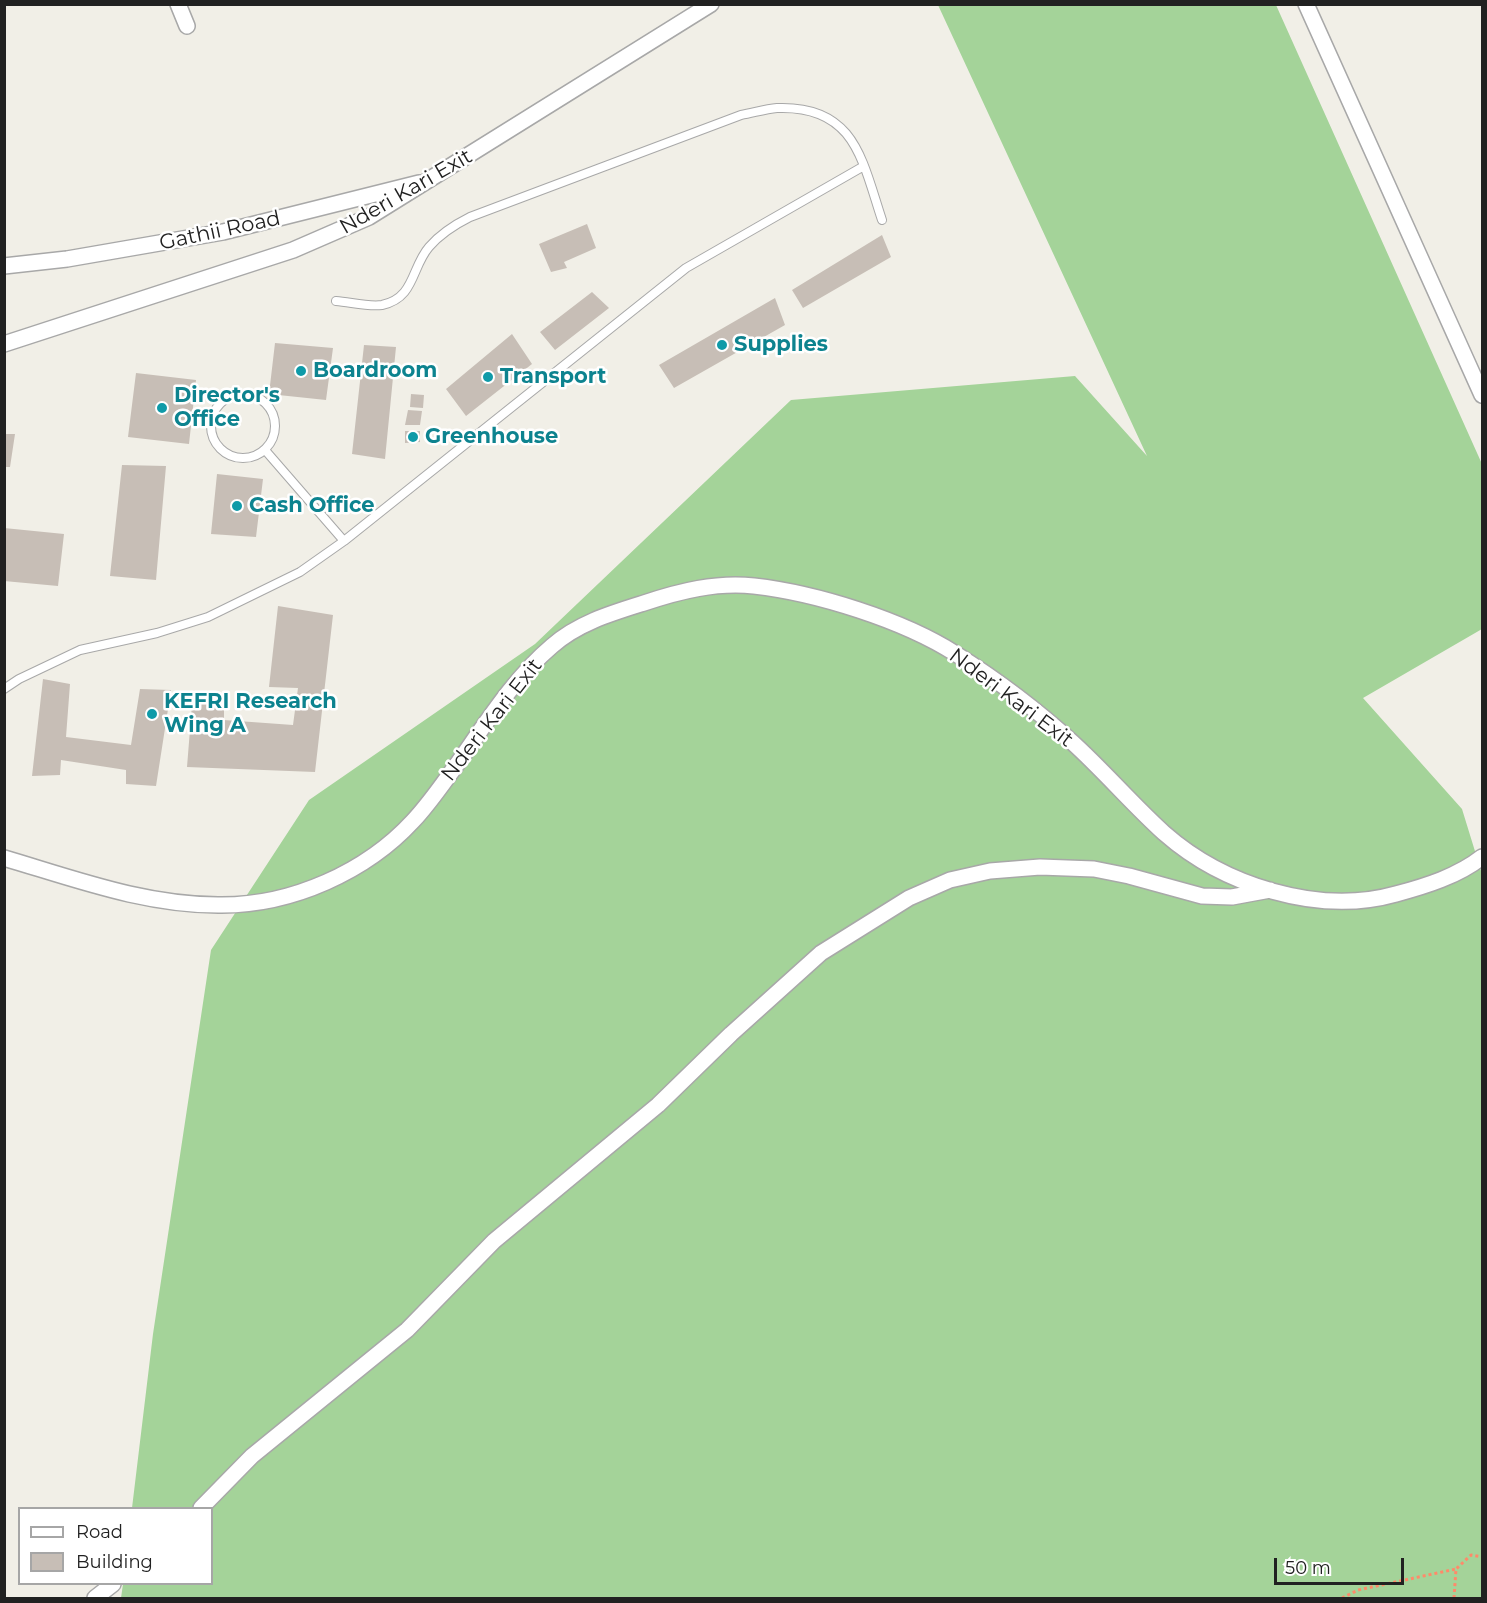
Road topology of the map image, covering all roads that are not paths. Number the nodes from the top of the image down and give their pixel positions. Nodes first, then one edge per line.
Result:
1 (178, 4) edge
2 (711, 4) edge
3 (1306, 4) edge
4 (187, 26) dead end
5 (864, 166) junction
6 (433, 179) junction
7 (882, 220) dead end
8 (4, 266) edge
9 (336, 301) dead end
10 (4, 344) edge
11 (1482, 395) edge
12 (265, 450) junction
13 (344, 541) junction
14 (4, 688) edge
15 (1482, 857) edge
16 (4, 858) edge
17 (1270, 890) junction
18 (203, 1507) edge
19 (112, 1585) edge
20 (95, 1599) edge

1 - 4 street
2 - 6 street, Nderi Kari Exit
3 - 11 street
5 - 7 lane
5 - 9 lane
5 - 13 lane
6 - 8 street, Gathii Road
6 - 10 street, Nderi Kari Exit
12 - 12 lane
12 - 13 lane
13 - 14 lane
15 - 17 street, Nderi Kari Exit
16 - 17 street, Nderi Kari Exit
17 - 18 street
19 - 20 street

